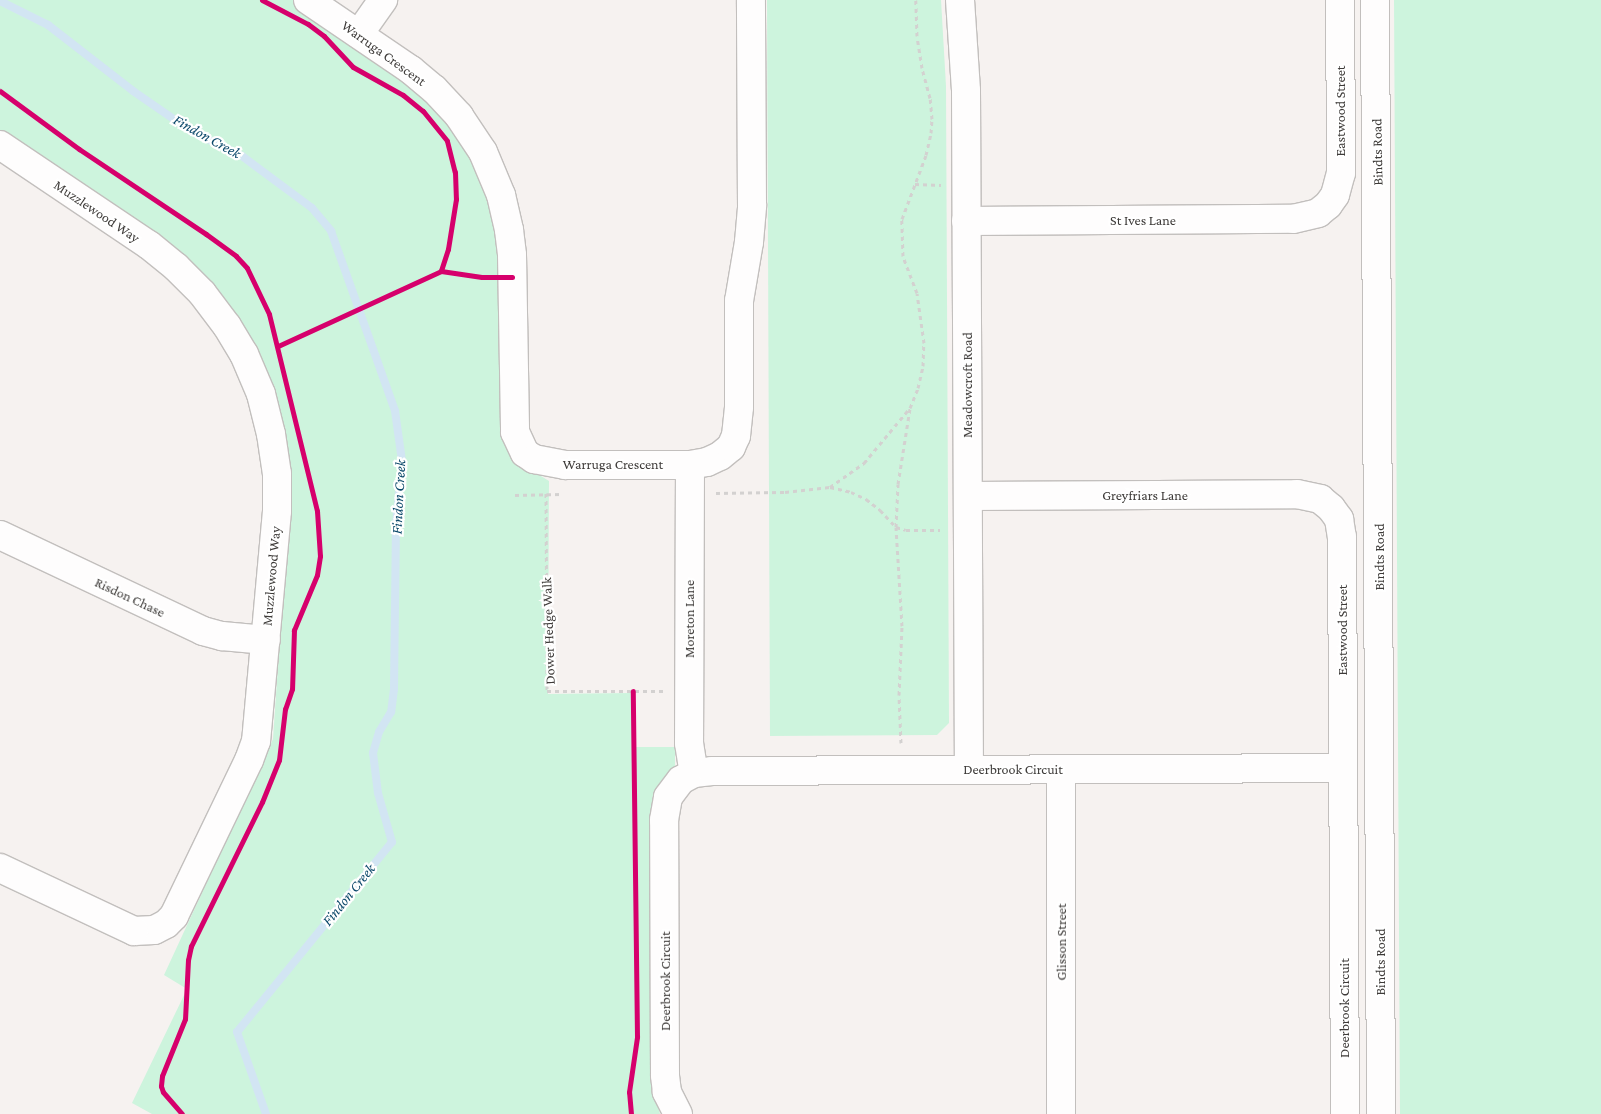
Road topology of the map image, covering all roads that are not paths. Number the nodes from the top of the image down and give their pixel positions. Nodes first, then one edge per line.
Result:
1 (308, 0) edge
2 (383, 0) edge
3 (751, 0) edge
4 (960, 0) edge
5 (1340, 0) edge
6 (1375, 0) edge
7 (359, 34) junction
8 (0, 145) edge
9 (1318, 213) joint
10 (966, 221) junction
11 (690, 465) junction
12 (968, 496) junction
13 (1320, 499) joint
14 (0, 535) edge
15 (266, 640) junction
16 (1343, 768) junction
17 (1061, 769) junction
18 (969, 770) junction
19 (694, 773) junction
20 (0, 868) edge
21 (678, 1114) edge
22 (1061, 1114) edge
23 (1345, 1114) edge
24 (1381, 1114) edge

1 - 7 street, Warruga Crescent
2 - 7 street
3 - 11 street, Warruga Crescent
4 - 10 street, Meadowcroft Road
5 - 9 street, Eastwood Street
6 - 24 street, Bindts Road
7 - 11 street, Warruga Crescent
8 - 15 street, Muzzlewood Way
9 - 10 street, St Ives Lane
10 - 12 street, Meadowcroft Road
11 - 19 street, Moreton Lane
12 - 13 street, Greyfriars Lane
12 - 18 street, Meadowcroft Road
13 - 16 street, Eastwood Street
14 - 15 street, Risdon Chase
15 - 20 street, Muzzlewood Way
16 - 17 street, Deerbrook Circuit
16 - 23 street, Deerbrook Circuit
17 - 18 street, Deerbrook Circuit
17 - 22 street, Glisson Street
18 - 19 street, Deerbrook Circuit
19 - 21 street, Deerbrook Circuit

